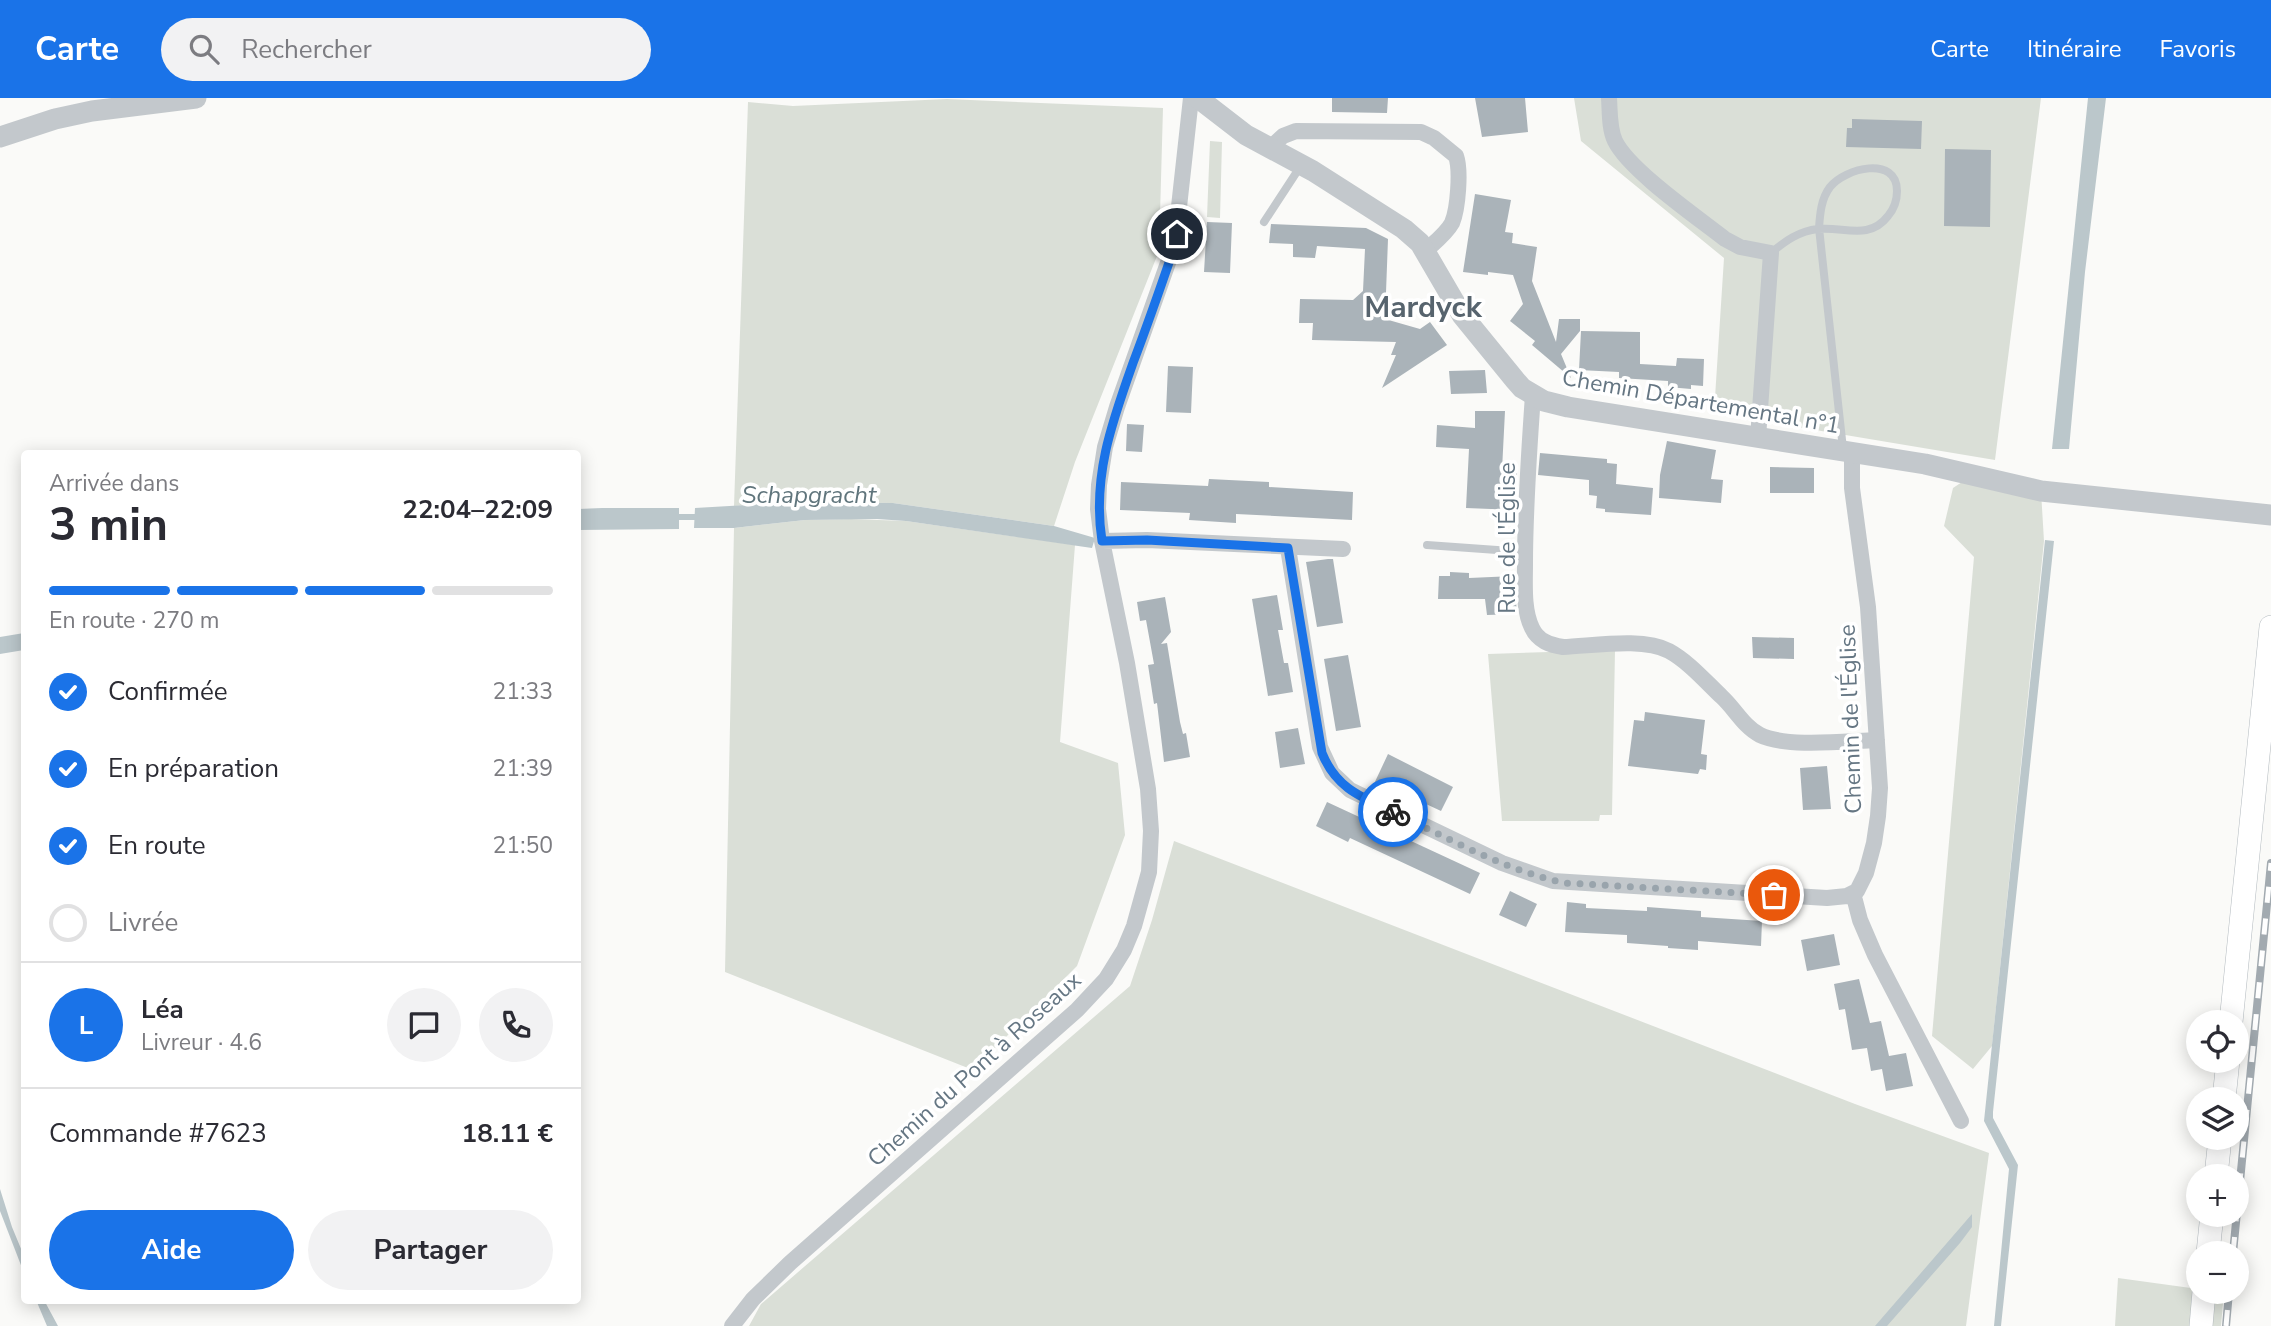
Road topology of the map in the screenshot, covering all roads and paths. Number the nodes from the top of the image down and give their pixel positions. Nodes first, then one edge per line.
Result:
1 (196, 98) edge
2 (1191, 98) edge
3 (1198, 98) edge
4 (1609, 98) edge
5 (0, 137) edge
6 (1269, 149) junction
7 (1302, 164) junction
8 (1264, 222) dead end
9 (1819, 228) junction
10 (1425, 251) junction
11 (1771, 253) junction
12 (1533, 395) junction
13 (1758, 438) junction
14 (1848, 453) junction
15 (2271, 515) edge
16 (1102, 541) junction
17 (1427, 545) dead end
18 (1288, 548) junction
19 (1343, 549) dead end
20 (1525, 552) junction
21 (2271, 627) edge
22 (1878, 740) junction
23 (1853, 893) junction
24 (2232, 1010) edge
25 (1961, 1121) dead end
26 (2203, 1304) edge
27 (732, 1326) edge
28 (2201, 1326) edge

1 - 5 street
2 - 16 street, Chemin du Pont à Roseaux
3 - 6 street, Chemin Départemental n°1
4 - 11 street
6 - 7 street, Chemin Départemental n°1
6 - 10 street
7 - 8 lane
7 - 10 street, Chemin Départemental n°1
9 - 9 lane
9 - 11 lane
9 - 14 lane
10 - 12 street, Chemin Départemental n°1
11 - 13 street
12 - 13 street, Chemin Départemental n°1
12 - 20 street, Rue de l'Église
13 - 14 street, Chemin Départemental n°1
14 - 15 street, Chemin Départemental n°1
14 - 22 street, Chemin de l'Église
16 - 18 street
16 - 27 street, Chemin du Pont à Roseaux
17 - 20 lane
18 - 19 street
18 - 23 street
20 - 22 street, Rue de l'Église
21 - 24 main road
22 - 23 street, Chemin de l'Église
23 - 25 street
26 - 28 main road

